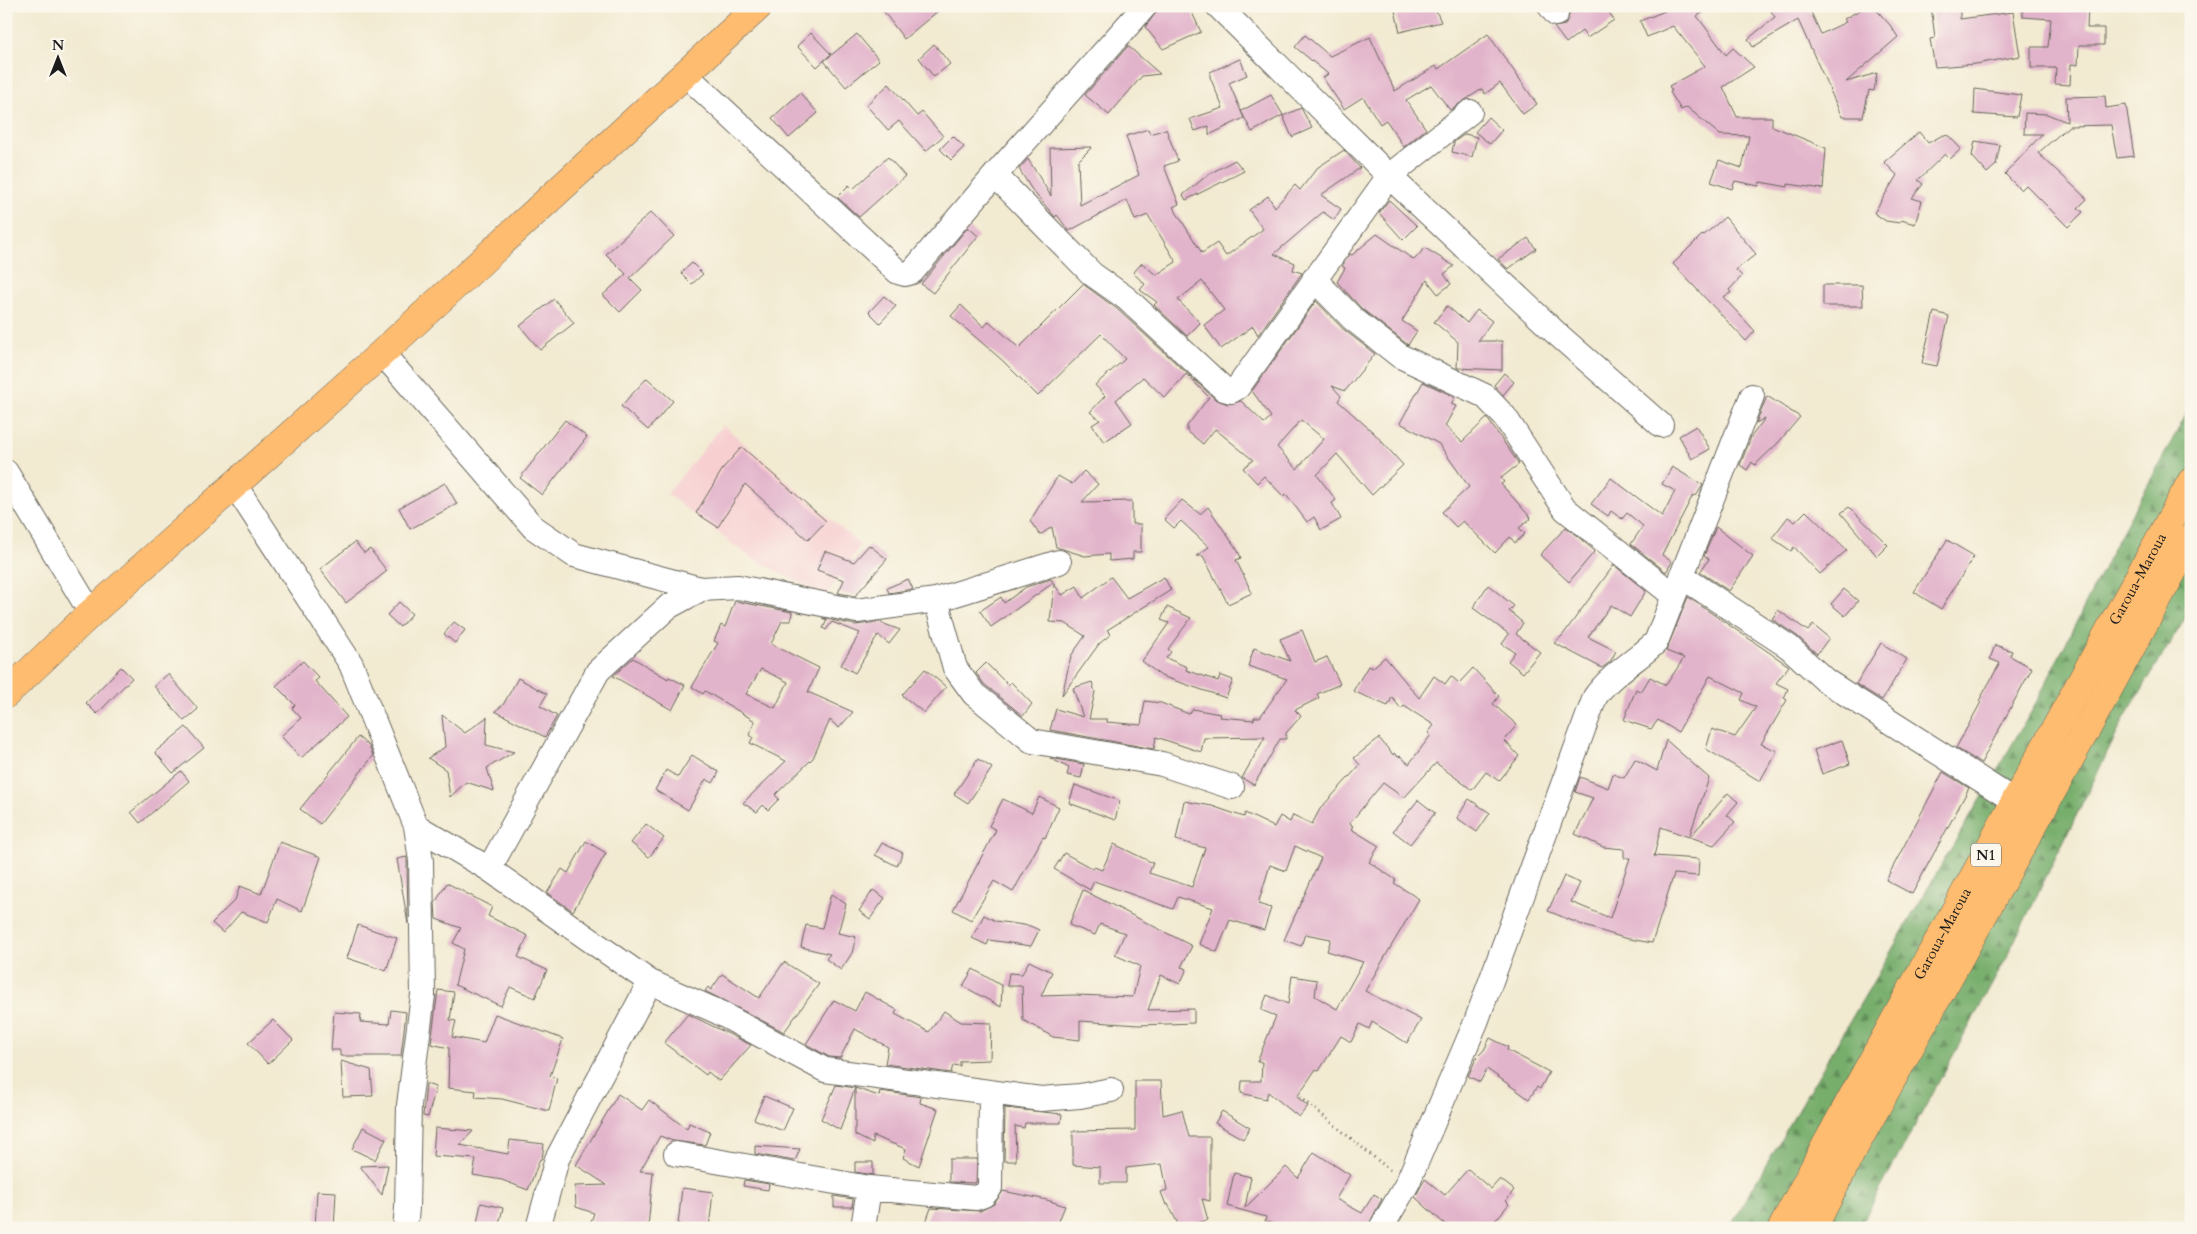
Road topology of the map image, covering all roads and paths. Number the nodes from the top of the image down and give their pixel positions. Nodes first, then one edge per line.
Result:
1 (759, 6) edge
2 (1145, 6) edge
3 (1224, 8) edge
4 (686, 75) junction
5 (1470, 112) dead end
6 (995, 175) junction
7 (1389, 176) junction
8 (1314, 279) junction
9 (382, 353) junction
10 (1752, 396) dead end
11 (1661, 425) dead end
12 (6, 472) edge
13 (2191, 482) edge
14 (234, 484) junction
15 (2191, 538) edge
16 (1059, 562) dead end
17 (1677, 586) junction
18 (701, 589) junction
19 (936, 600) junction
20 (91, 613) junction
21 (6, 694) edge
22 (1232, 787) dead end
23 (2016, 802) junction
24 (416, 826) junction
25 (489, 868) junction
26 (650, 982) junction
27 (1111, 1090) dead end
28 (991, 1093) junction
29 (1300, 1097) dead end
30 (676, 1154) dead end
31 (1407, 1184) junction
32 (870, 1188) junction
33 (405, 1228) edge
34 (538, 1228) edge
35 (863, 1228) edge
36 (1381, 1228) edge
37 (1782, 1228) edge
38 (1813, 1228) edge

1 - 4 main road
2 - 6 street
3 - 7 street
4 - 6 street
4 - 9 main road
5 - 7 street
6 - 8 street
7 - 8 street
7 - 11 street
8 - 17 street
9 - 14 main road
9 - 18 street
10 - 17 street
12 - 20 street
13 - 23 main road, Garoua-Maroua / N1
14 - 20 main road
14 - 24 street
15 - 38 main road, Garoua-Maroua / N1
16 - 19 street
17 - 23 street
17 - 31 street
18 - 19 street
18 - 25 street
19 - 22 street
20 - 21 main road
23 - 37 main road, Garoua-Maroua / N1
24 - 25 street
24 - 33 street
25 - 26 street
26 - 28 street
26 - 34 street
27 - 28 street
28 - 32 street
29 - 31 path
30 - 32 street
31 - 36 street
32 - 35 street

